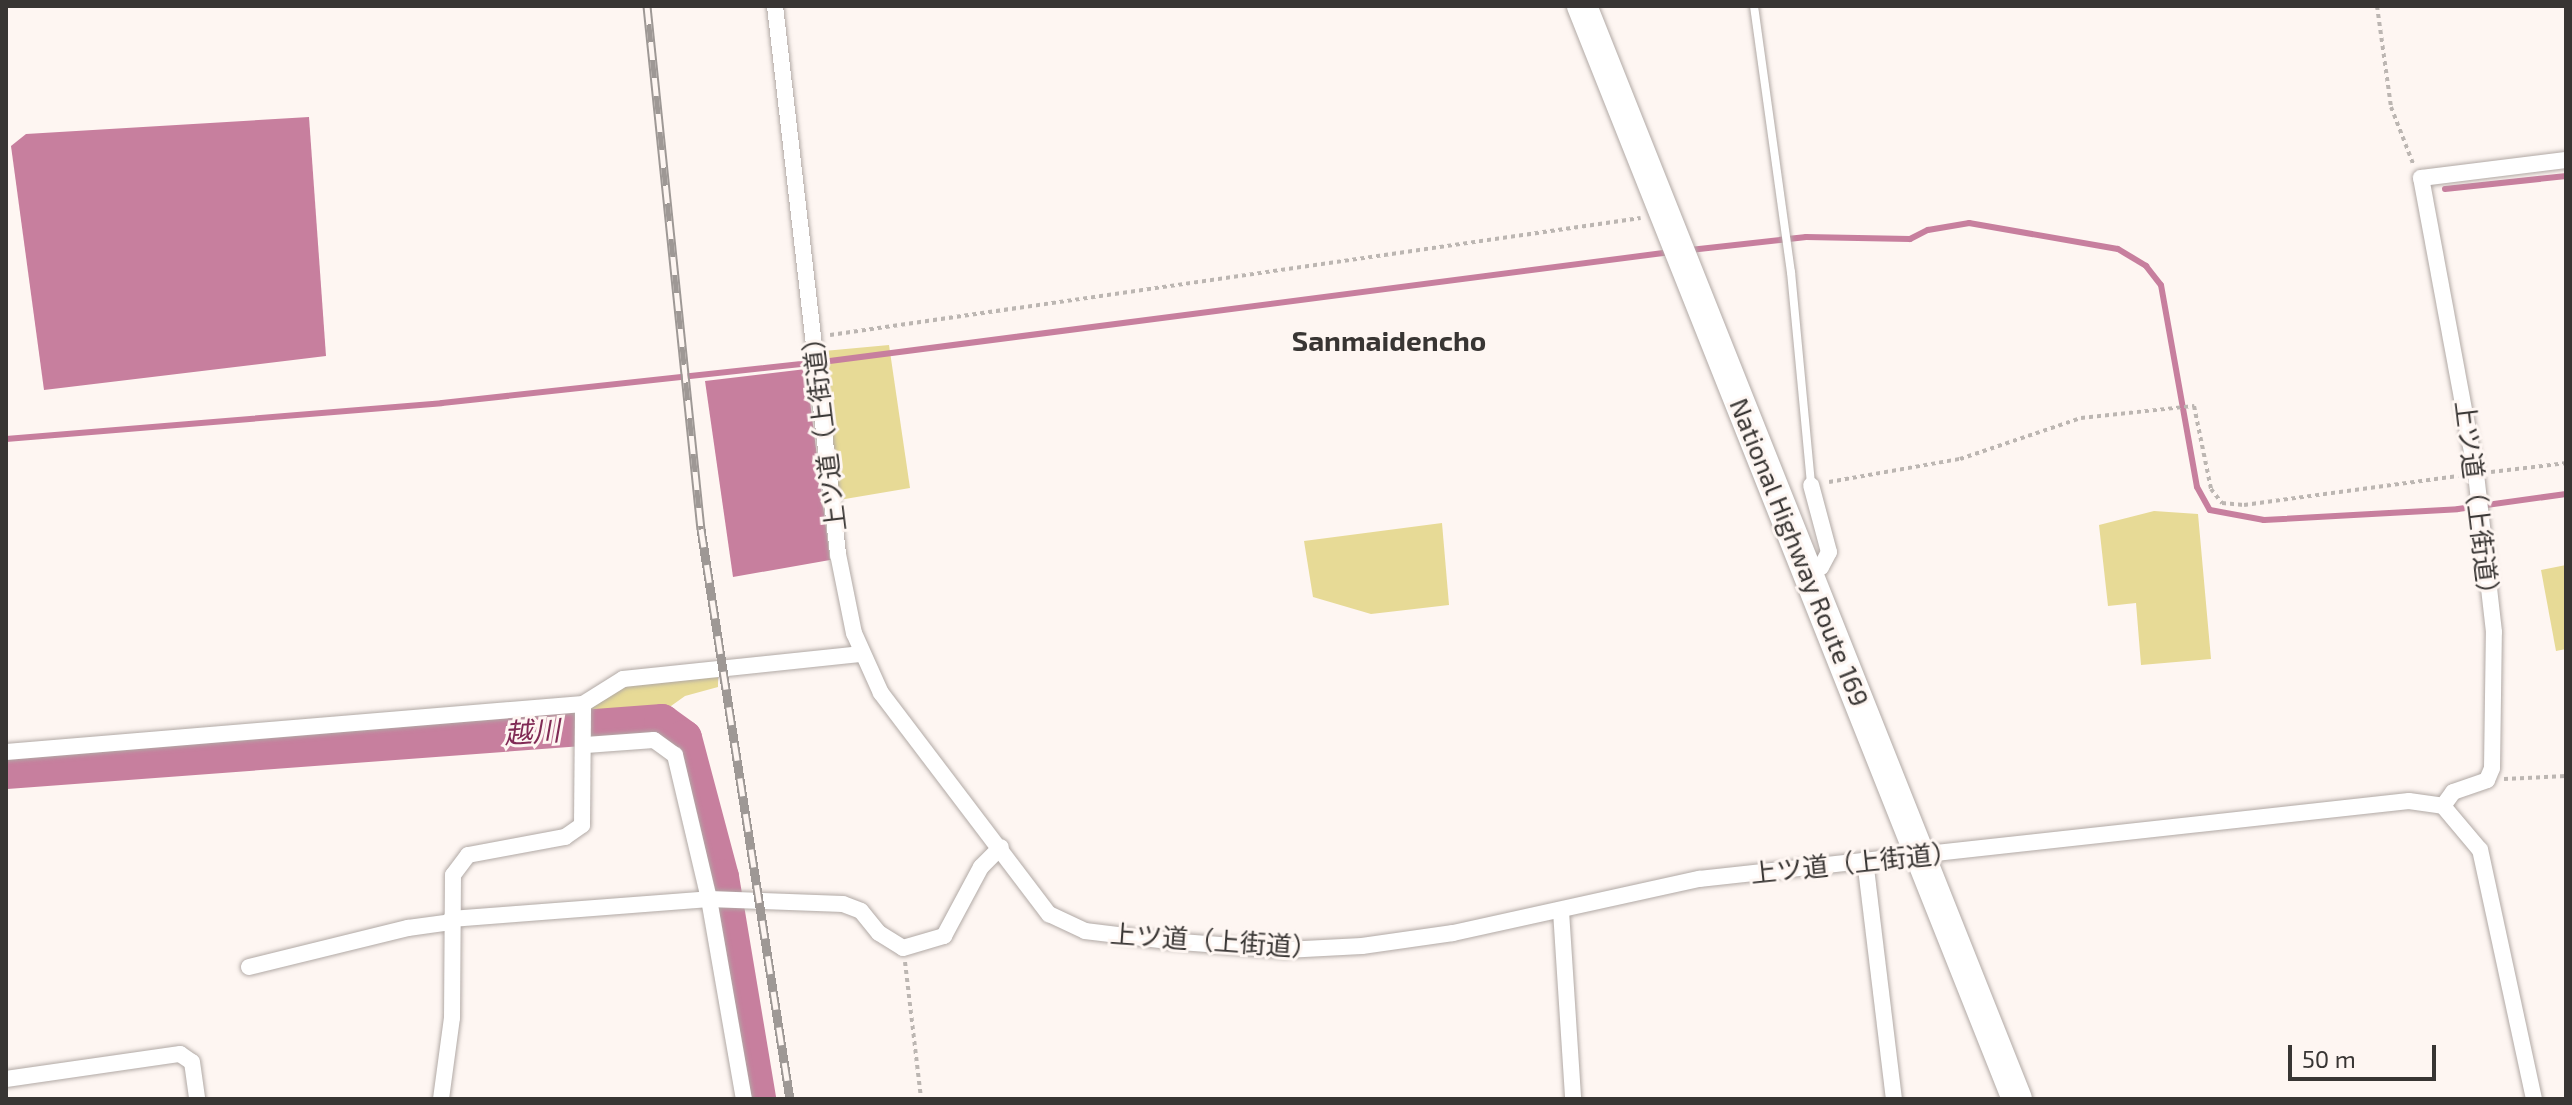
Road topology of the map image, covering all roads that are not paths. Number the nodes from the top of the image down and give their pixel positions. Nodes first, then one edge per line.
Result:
1 (775, 6) edge
2 (1582, 6) edge
3 (1754, 6) edge
4 (2566, 160) edge
5 (1811, 485) joint
6 (1807, 573) junction
7 (860, 654) junction
8 (583, 704) junction
9 (586, 745) junction
10 (6, 752) edge
11 (2443, 806) junction
12 (1001, 847) junction
13 (1920, 854) junction
14 (1865, 860) junction
15 (709, 899) junction
16 (1561, 911) junction
17 (451, 921) junction
18 (249, 967) dead end
19 (6, 1079) edge
20 (197, 1099) edge
21 (441, 1099) edge
22 (744, 1099) edge
23 (1573, 1099) edge
24 (1894, 1099) edge
25 (2017, 1099) edge
26 (2534, 1099) edge

1 - 7 street, 上ツ道（上街道）
2 - 6 highway, National Highway Route 169
3 - 5 lane
4 - 11 street, 上ツ道（上街道）
5 - 6 street
6 - 13 highway, National Highway Route 169
7 - 8 street
7 - 12 street, 上ツ道（上街道）
8 - 9 street
8 - 10 street
9 - 15 street
9 - 17 street
11 - 13 street, 上ツ道（上街道）
11 - 26 street
12 - 15 street
12 - 16 street, 上ツ道（上街道）
13 - 14 street, 上ツ道（上街道）
13 - 25 highway, National Highway Route 169
14 - 16 street, 上ツ道（上街道）
14 - 24 street
15 - 17 street
15 - 22 street
16 - 23 street
17 - 18 street
17 - 21 street
19 - 20 street

